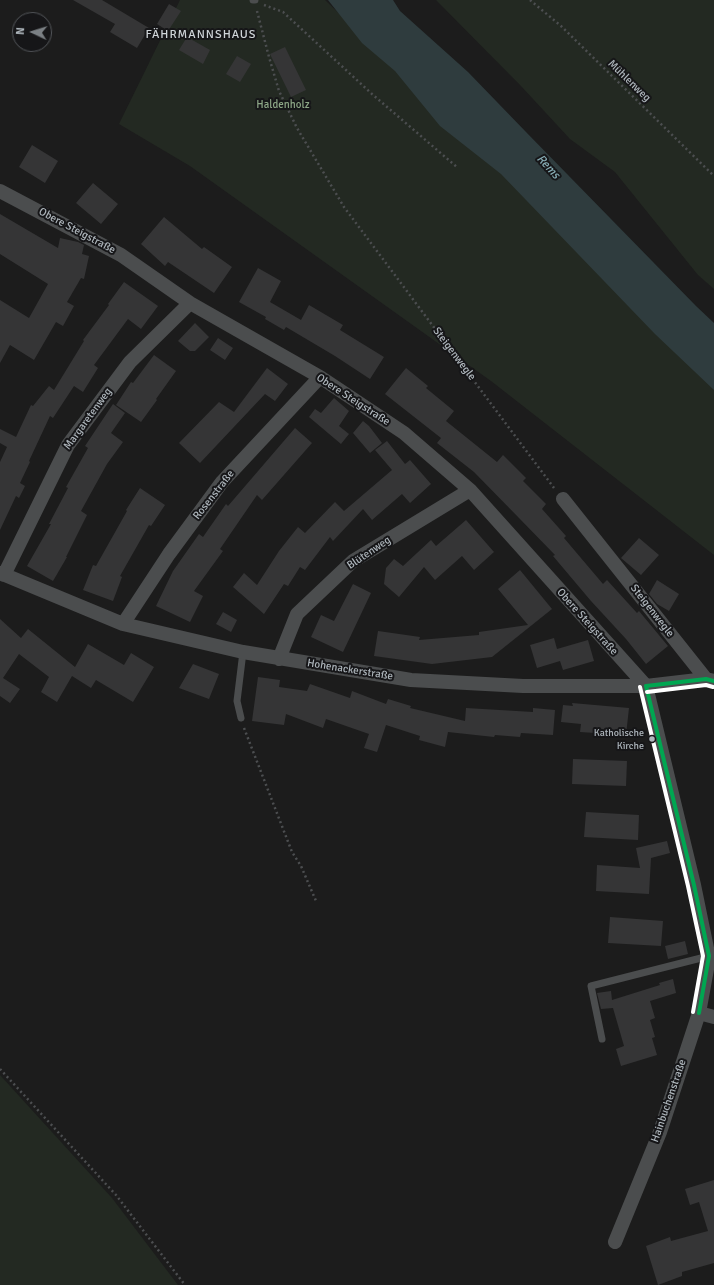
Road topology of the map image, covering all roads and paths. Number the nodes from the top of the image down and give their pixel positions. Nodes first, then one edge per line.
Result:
1 (254, 0) edge
2 (530, 0) edge
3 (458, 168) dead end
4 (714, 176) edge
5 (0, 191) edge
6 (190, 303) junction
7 (320, 377) junction
8 (470, 490) junction
9 (563, 499) joint
10 (2, 574) edge
11 (123, 624) junction
12 (243, 652) junction
13 (279, 659) junction
14 (710, 680) edge
15 (646, 686) junction
16 (241, 718) joint
17 (316, 901) dead end
18 (709, 956) junction
19 (699, 1013) junction
20 (714, 1017) edge
21 (602, 1039) dead end
22 (0, 1069) edge
23 (615, 1242) dead end
24 (185, 1285) edge

1 - 3 path
1 - 9 path, Steigenwegle
2 - 4 path, Mühlenweg
5 - 6 street, Obere Steigstraße
6 - 7 street, Obere Steigstraße
6 - 10 street, Margaretenweg
7 - 8 street, Obere Steigstraße
7 - 11 street, Rosenstraße
8 - 13 street, Blütenweg
8 - 15 street, Obere Steigstraße
9 - 14 street, Steigenwegle
10 - 11 street, Hohenackerstraße
11 - 12 street, Hohenackerstraße
12 - 13 street, Hohenackerstraße
12 - 16 lane
13 - 15 street, Hohenackerstraße
14 - 15 street, Hohenackerstraße
15 - 18 street, Hainbuchenstraße
16 - 17 path
18 - 19 street, Hainbuchenstraße
18 - 21 lane
19 - 20 street
19 - 23 street, Hainbuchenstraße
22 - 24 path

